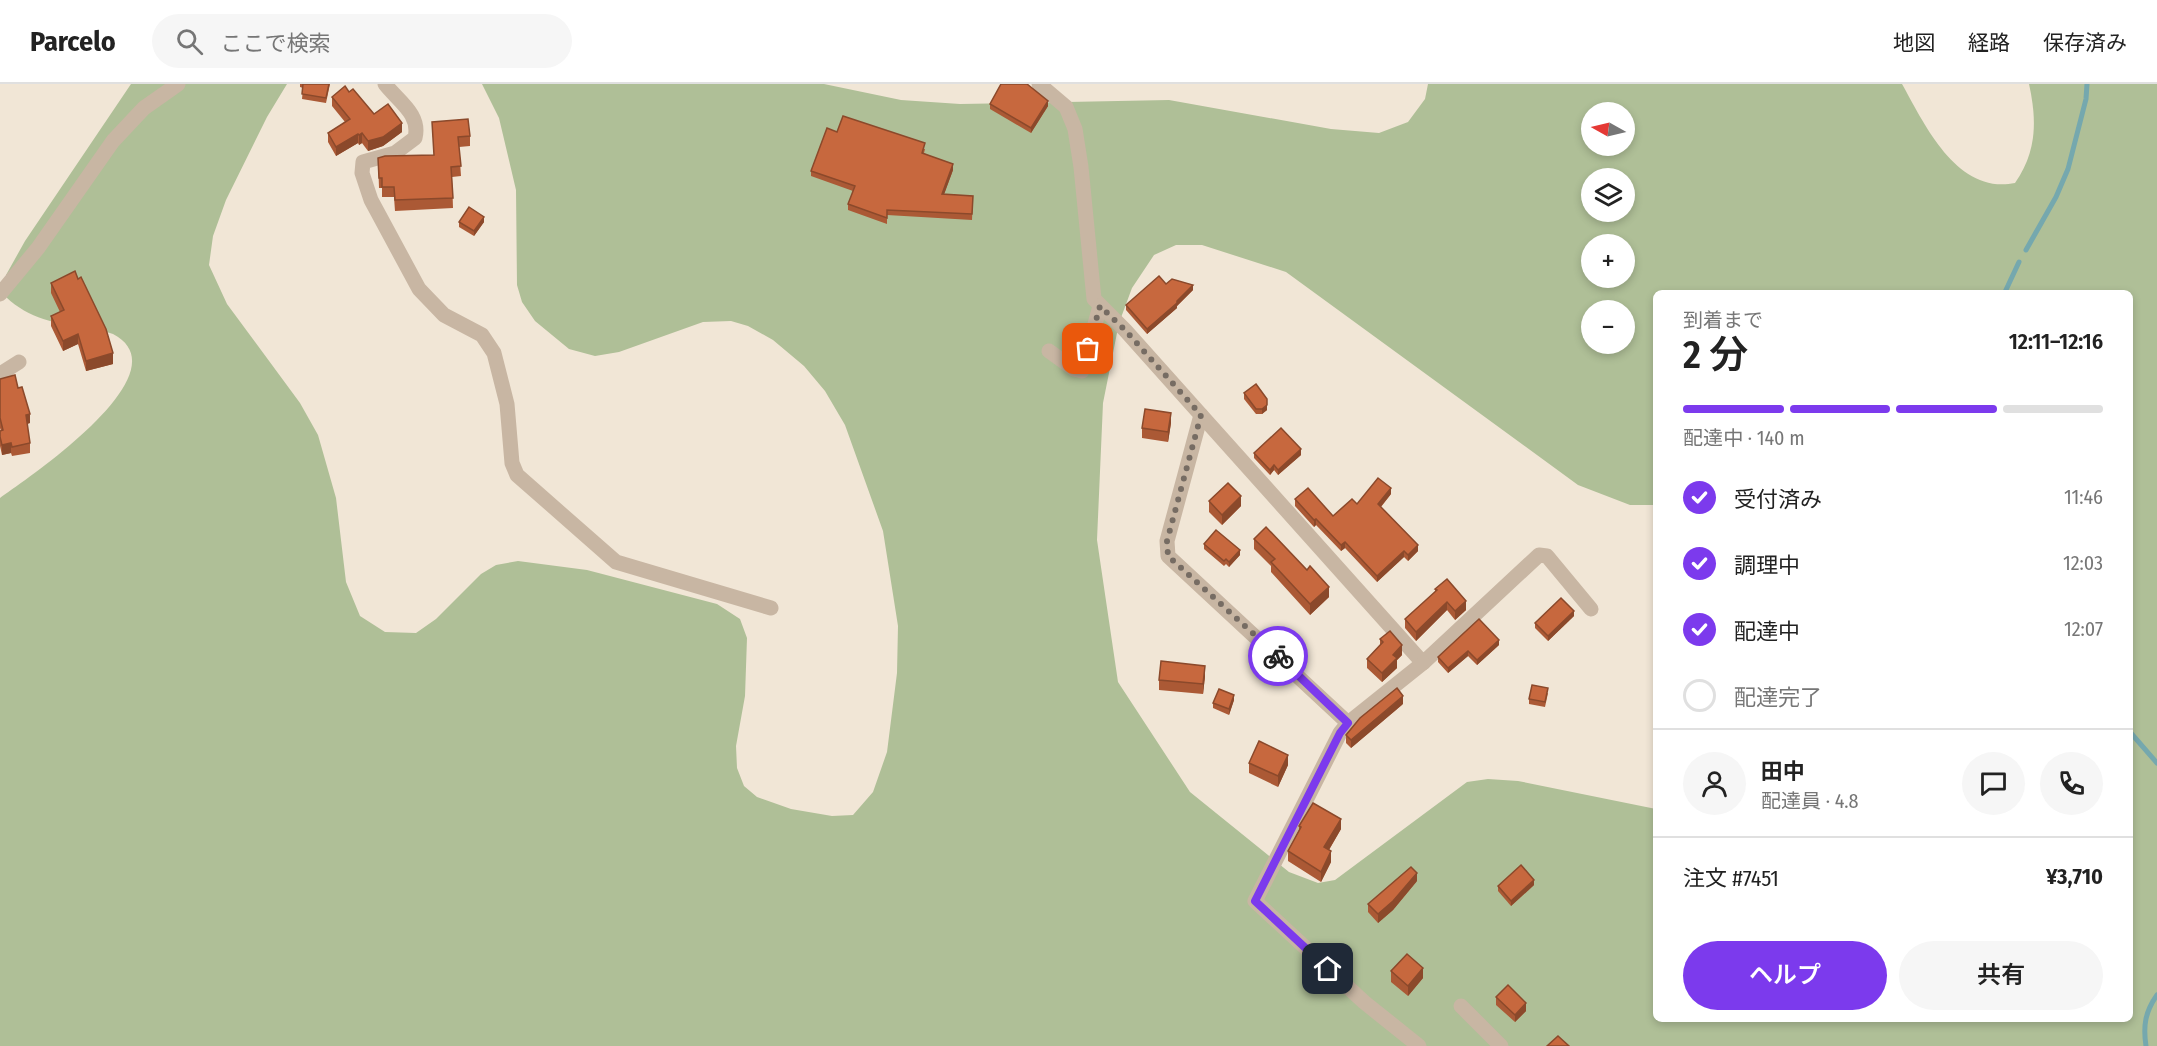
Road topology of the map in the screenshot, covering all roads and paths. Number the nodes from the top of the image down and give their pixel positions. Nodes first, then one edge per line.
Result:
1 (178, 84) edge
2 (385, 84) edge
3 (1039, 84) edge
4 (0, 294) edge
5 (1100, 306) junction
6 (1049, 351) dead end
7 (19, 362) dead end
8 (0, 375) edge
9 (1201, 415) junction
10 (771, 608) dead end
11 (1591, 609) dead end
12 (1423, 663) junction
13 (1348, 723) junction
14 (1461, 1006) dead end
15 (1419, 1046) edge
16 (1501, 1046) edge

1 - 4 street
2 - 10 street
3 - 5 street
5 - 6 street
5 - 9 street
7 - 8 street
9 - 12 street
9 - 13 street
11 - 12 street
12 - 13 street
13 - 15 street
14 - 16 street

